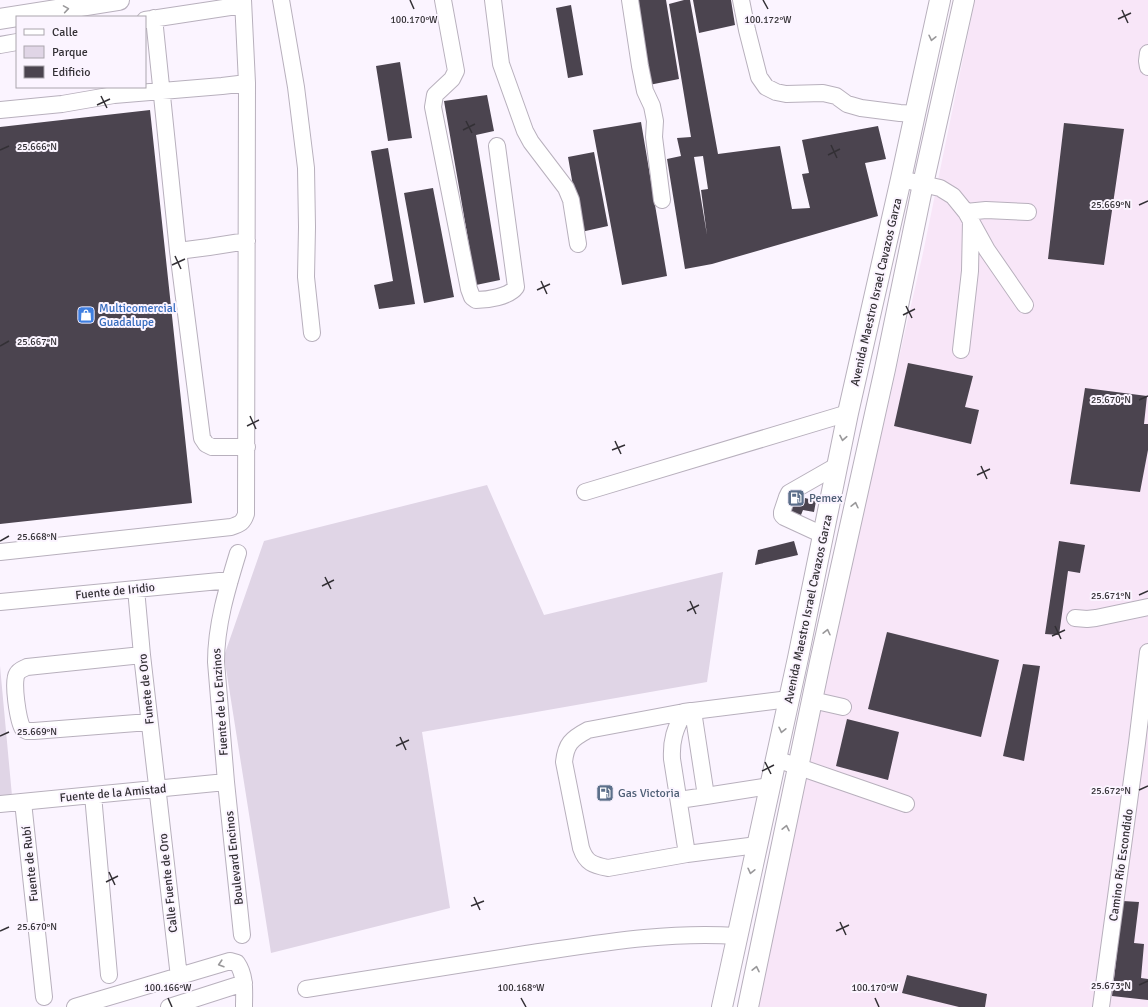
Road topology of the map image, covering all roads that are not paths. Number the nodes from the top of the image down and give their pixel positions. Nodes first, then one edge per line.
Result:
1 (119, 0) edge
2 (281, 0) edge
3 (443, 0) edge
4 (493, 0) edge
5 (630, 0) edge
6 (741, 0) edge
7 (940, 0) edge
8 (964, 0) edge
9 (243, 2) edge
10 (16, 16) edge
11 (19, 16) edge
12 (0, 19) edge
13 (150, 19) edge
14 (16, 42) edge
15 (0, 45) edge
16 (1148, 53) edge
17 (1148, 67) edge
18 (247, 83) junction
19 (162, 92) junction
20 (0, 110) edge
21 (915, 114) junction
22 (497, 146) dead end
23 (902, 179) junction
24 (924, 184) junction
25 (662, 200) dead end
26 (1028, 212) dead end
27 (968, 217) junction
28 (248, 241) junction
29 (578, 244) dead end
30 (178, 251) junction
31 (1025, 305) dead end
32 (312, 333) dead end
33 (961, 350) dead end
34 (848, 413) junction
35 (246, 447) junction
36 (838, 465) junction
37 (585, 492) dead end
38 (823, 535) junction
39 (0, 552) edge
40 (238, 553) dead end
41 (230, 580) junction
42 (136, 589) junction
43 (810, 596) junction
44 (834, 601) junction
45 (0, 602) edge
46 (1148, 607) edge
47 (1075, 618) dead end
48 (1148, 652) edge
49 (142, 655) junction
50 (798, 658) junction
51 (820, 662) junction
52 (789, 699) junction
53 (812, 700) junction
54 (843, 707) dead end
55 (688, 711) junction
56 (149, 722) junction
57 (1142, 744) edge
58 (776, 759) junction
59 (799, 766) junction
60 (226, 782) junction
61 (770, 786) junction
62 (158, 790) junction
63 (92, 795) junction
64 (706, 796) junction
65 (679, 800) junction
66 (23, 802) junction
67 (0, 804) edge
68 (906, 804) dead end
69 (757, 845) junction
70 (687, 854) junction
71 (242, 934) dead end
72 (737, 936) junction
73 (110, 975) dead end
74 (179, 977) junction
75 (244, 983) junction
76 (306, 989) dead end
77 (44, 997) dead end
78 (75, 1007) edge
79 (169, 1007) edge
80 (244, 1007) edge
81 (722, 1007) edge
82 (748, 1007) edge
83 (1101, 1007) edge

11 -> 1 main road
2 - 32 street
3 - 22 street
4 - 29 street
5 - 25 street
6 - 21 street
7 -> 21 main road, Avenida Maestro Israel Cavazos Garza
8 - 24 main road, Avenida Maestro Israel Cavazos Garza
9 - 13 street
9 - 18 street
12 -> 10 main road
13 - 19 street
14 - 15 street
16 - 17 street
18 - 19 street
18 - 28 street
19 - 20 street
19 - 30 street
21 - 23 main road, Avenida Maestro Israel Cavazos Garza
23 - 24 street
23 - 34 main road, Avenida Maestro Israel Cavazos Garza
24 - 27 street
44 -> 24 main road, Avenida Maestro Israel Cavazos Garza
26 - 27 street
27 - 31 street
27 - 33 street
28 - 30 street
28 - 35 street
30 - 35 street
34 -> 36 main road, Avenida Maestro Israel Cavazos Garza
34 - 37 street
35 - 39 street
36 - 38 main road, Avenida Maestro Israel Cavazos Garza
36 - 38 street
38 - 43 main road, Avenida Maestro Israel Cavazos Garza
40 - 41 street, Fuente de Lo Enzinos
41 - 42 street, Fuente de Iridio
41 - 60 street, Fuente de Lo Enzinos
42 - 45 street, Fuente de Iridio
42 - 49 street, Funete de Oro
43 - 44 main road
43 - 50 main road, Avenida Maestro Israel Cavazos Garza
51 -> 44 main road, Avenida Maestro Israel Cavazos Garza
46 - 47 street
48 - 57 street, Camino Río Escondido
49 - 56 street, Funete de Oro
49 - 56 street
50 - 51 main road
50 - 52 main road, Avenida Maestro Israel Cavazos Garza
51 - 53 main road, Avenida Maestro Israel Cavazos Garza
52 - 55 street
52 -> 58 main road, Avenida Maestro Israel Cavazos Garza
53 - 54 street
53 - 59 main road, Avenida Maestro Israel Cavazos Garza
55 - 64 street
55 - 65 street
55 - 70 street
56 - 62 street, Funete de Oro
57 - 83 street, Camino Río Escondido
58 - 59 street
58 - 61 main road, Avenida Maestro Israel Cavazos Garza
59 - 68 street
82 -> 59 main road, Avenida Maestro Israel Cavazos Garza
60 - 62 street, Fuente de la Amistad
60 - 71 street, Boulevard Encinos
61 - 64 street
61 - 69 main road, Avenida Maestro Israel Cavazos Garza
62 - 63 street, Fuente de la Amistad
62 - 74 street, Calle Fuente de Oro
63 - 66 street, Fuente de la Amistad
63 - 73 street
64 - 65 street
65 - 70 street
66 - 67 street, Fuente de la Amistad
66 - 77 street, Fuente de Rubí
69 - 70 street
69 -> 72 main road, Avenida Maestro Israel Cavazos Garza
72 - 76 street
72 - 81 main road, Avenida Maestro Israel Cavazos Garza
75 -> 74 street
74 - 78 street
75 - 79 street
75 - 80 street

